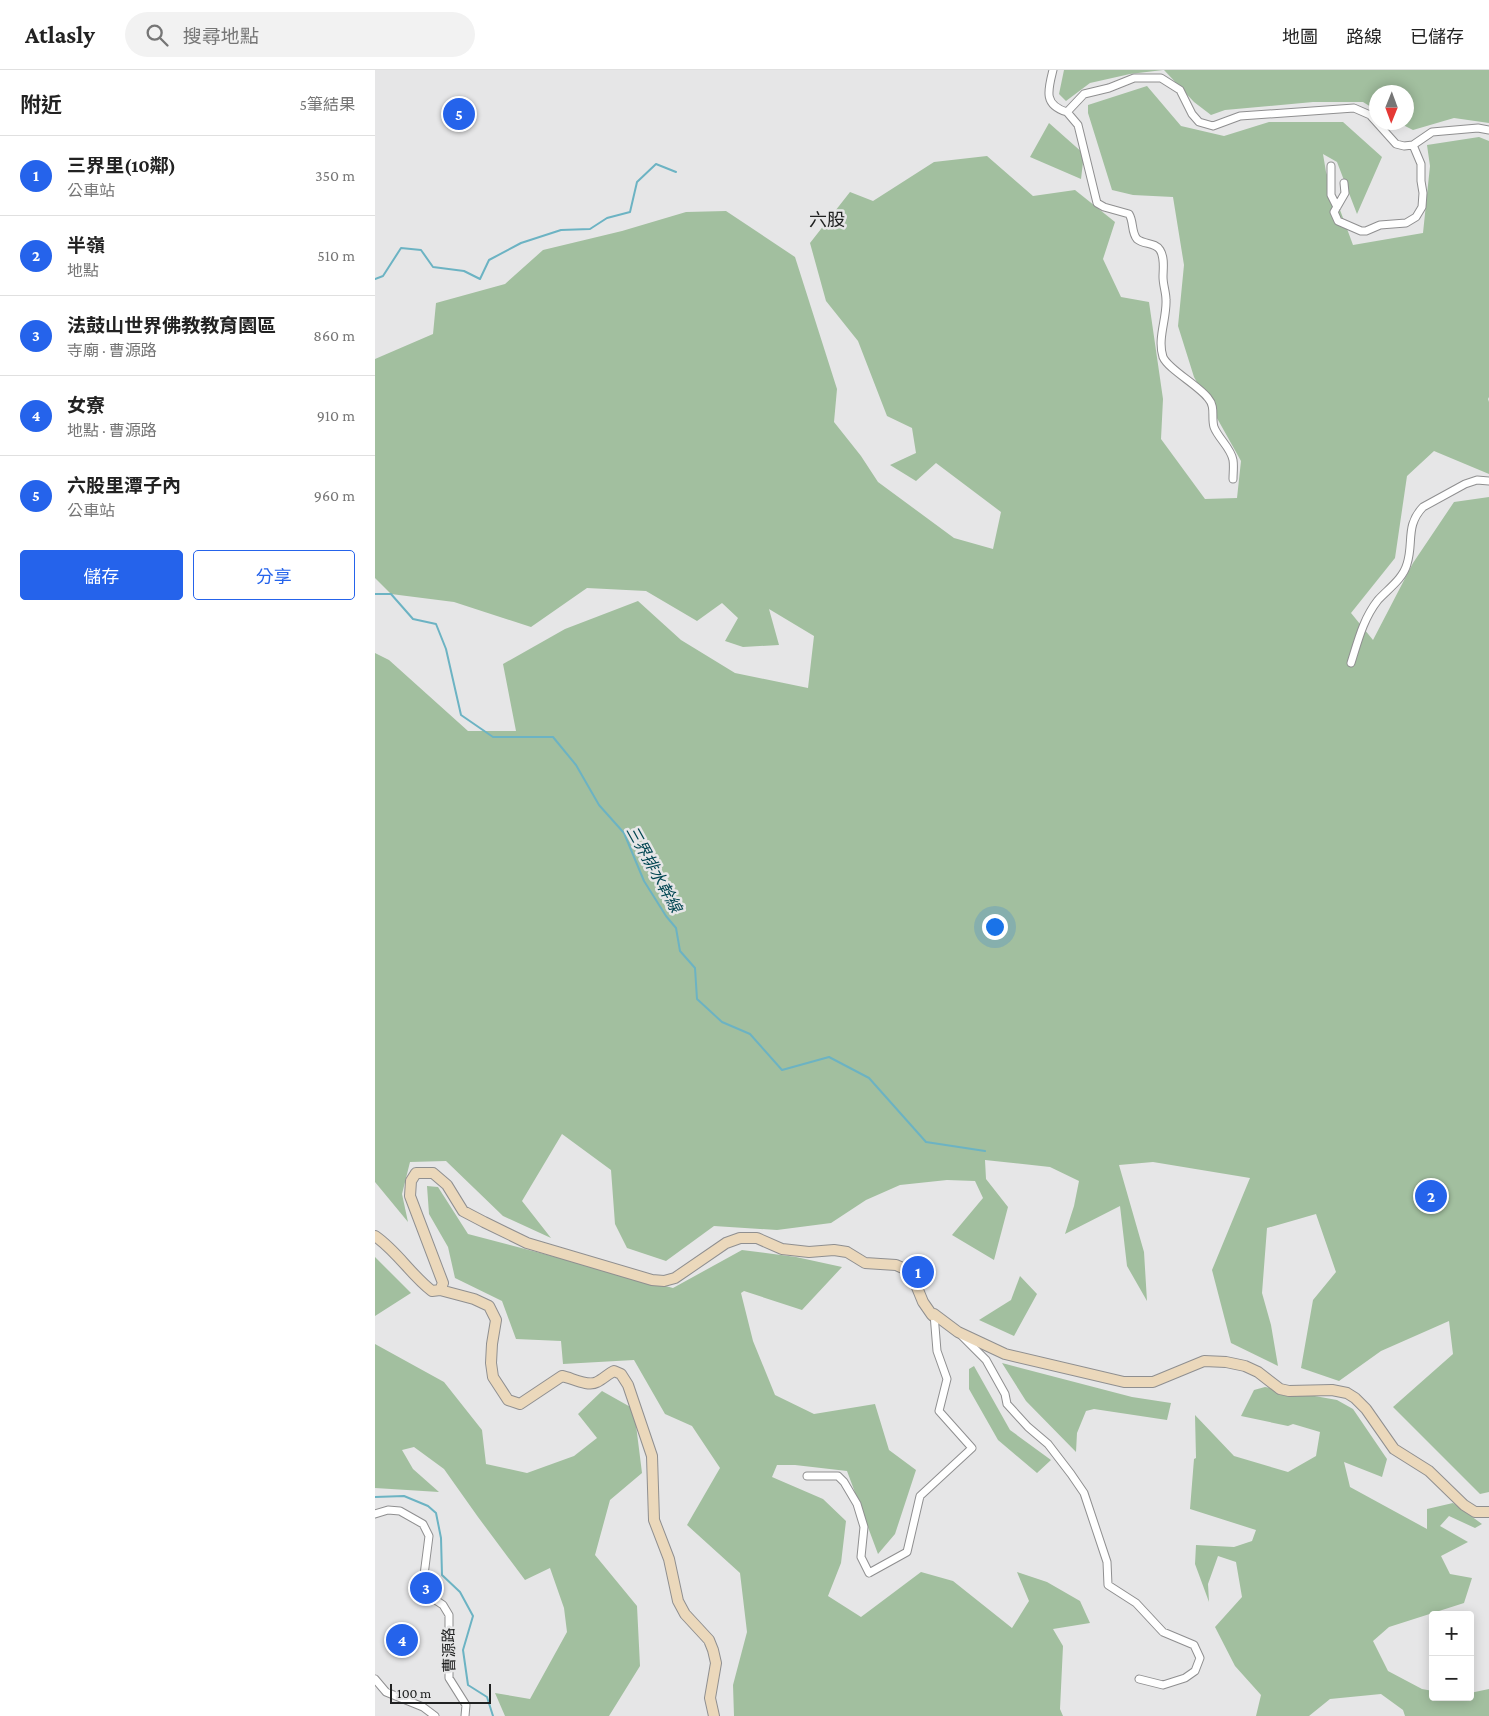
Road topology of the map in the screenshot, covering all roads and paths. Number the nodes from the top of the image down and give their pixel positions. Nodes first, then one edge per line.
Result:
1 (1053, 70) edge
2 (1067, 112) junction
3 (1489, 130) edge
4 (1413, 145) junction
5 (1331, 166) dead end
6 (1344, 183) dead end
7 (1337, 207) junction
8 (1233, 479) dead end
9 (1489, 481) edge
10 (1351, 663) dead end
11 (375, 1236) edge
12 (440, 1290) junction
13 (933, 1314) junction
14 (958, 1332) junction
15 (807, 1476) dead end
16 (1489, 1512) edge
17 (375, 1514) edge
18 (375, 1679) edge
19 (1139, 1680) dead end
20 (435, 1716) edge
21 (465, 1716) edge
22 (714, 1716) edge

1 - 2 street
2 - 4 street
2 - 8 street
3 - 4 street
4 - 7 street
5 - 7 street
6 - 7 street
9 - 10 street
11 - 12 street
12 - 13 street
12 - 22 street
13 - 14 street
13 - 15 street
14 - 16 street
14 - 19 street
17 - 21 street, 曹源路
18 - 20 street

